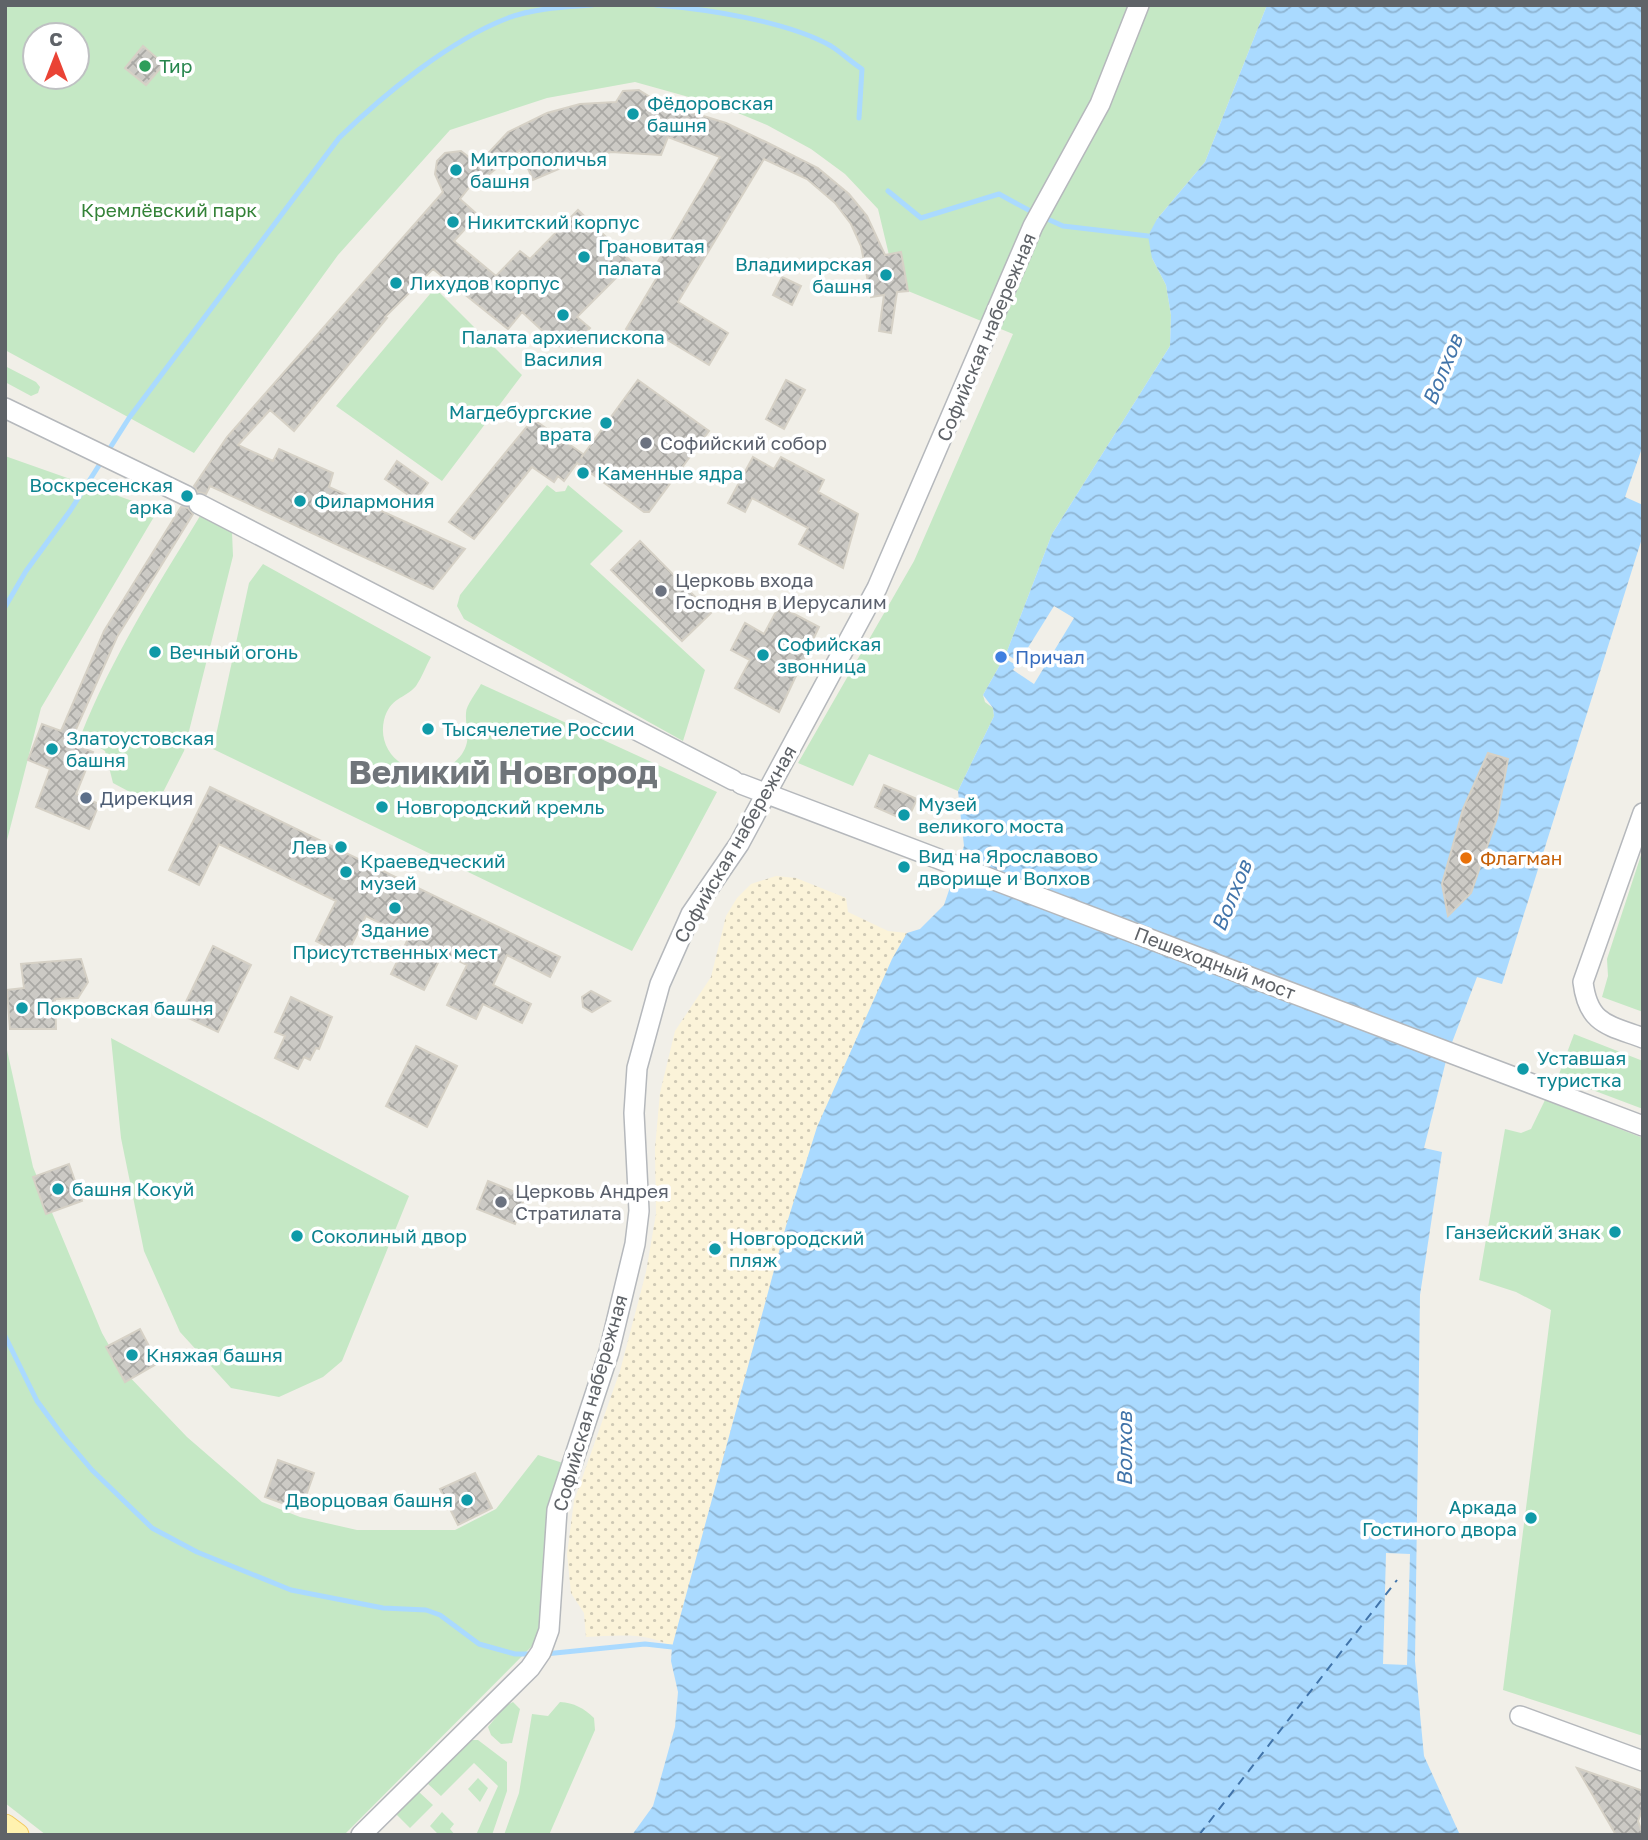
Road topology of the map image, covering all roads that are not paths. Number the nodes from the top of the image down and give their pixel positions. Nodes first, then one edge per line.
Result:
1 (1139, 5) edge
2 (5, 408) edge
3 (766, 795) junction
4 (1643, 813) edge
5 (1643, 1038) edge
6 (1643, 1126) edge
7 (1520, 1716) dead end
8 (1643, 1761) edge
9 (5, 1826) edge
10 (17, 1835) edge
11 (361, 1835) edge

1 - 3 street, Софийская набережная
2 - 3 street, Пешеходный мост
3 - 6 street, Пешеходный мост
3 - 11 street, Софийская набережная
4 - 5 street
7 - 8 street
9 - 10 main road

